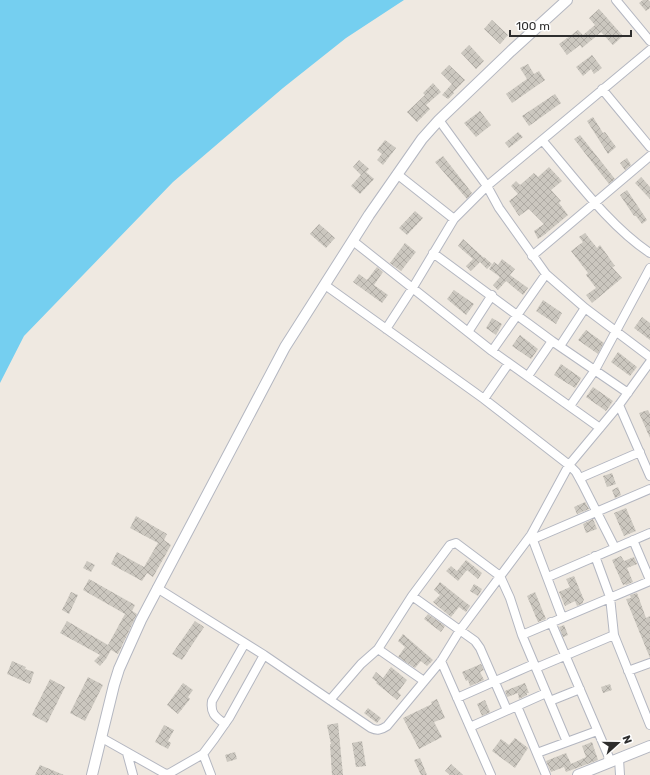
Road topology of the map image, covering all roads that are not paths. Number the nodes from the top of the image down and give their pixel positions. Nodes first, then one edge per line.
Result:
1 (567, 0) edge
2 (616, 0) edge
3 (650, 41) edge
4 (650, 50) edge
5 (602, 89) junction
6 (439, 120) junction
7 (542, 140) junction
8 (650, 147) edge
9 (650, 156) edge
10 (397, 174) junction
11 (487, 186) junction
12 (595, 203) junction
13 (454, 219) junction
14 (352, 241) junction
15 (433, 253) junction
16 (650, 253) edge
17 (532, 256) junction
18 (650, 268) edge
19 (546, 274) junction
20 (325, 285) junction
21 (412, 288) junction
22 (492, 296) junction
23 (585, 308) junction
24 (517, 314) junction
25 (386, 329) junction
26 (615, 330) junction
27 (468, 332) junction
28 (552, 341) junction
29 (560, 346) junction
30 (492, 351) junction
31 (650, 357) edge
32 (510, 363) junction
33 (649, 367) edge
34 (595, 370) junction
35 (528, 376) junction
36 (628, 393) junction
37 (484, 399) junction
38 (619, 405) junction
39 (570, 406) junction
40 (600, 428) junction
41 (640, 452) junction
42 (569, 465) junction
43 (650, 476) edge
44 (580, 478) junction
45 (650, 489) edge
46 (597, 511) junction
47 (650, 533) edge
48 (532, 537) junction
49 (633, 540) junction
50 (615, 548) junction
51 (595, 556) junction
52 (500, 576) junction
53 (548, 577) junction
54 (650, 581) edge
55 (157, 588) junction
56 (412, 596) junction
57 (610, 597) junction
58 (562, 617) junction
59 (551, 622) junction
60 (460, 630) junction
61 (522, 635) junction
62 (614, 635) junction
63 (245, 643) junction
64 (378, 649) junction
65 (264, 655) junction
66 (565, 655) junction
67 (441, 661) junction
68 (650, 662) edge
69 (535, 666) junction
70 (628, 671) junction
71 (495, 681) junction
72 (424, 682) junction
73 (580, 689) junction
74 (546, 693) junction
75 (457, 698) junction
76 (330, 700) junction
77 (550, 701) junction
78 (517, 706) junction
79 (507, 710) junction
80 (225, 724) junction
81 (650, 725) edge
82 (470, 727) junction
83 (597, 731) junction
84 (102, 738) junction
85 (567, 742) junction
86 (650, 746) edge
87 (127, 753) junction
88 (537, 753) junction
89 (203, 754) junction
90 (615, 760) junction
91 (92, 775) edge
92 (133, 775) edge
93 (167, 775) edge
94 (211, 775) edge
95 (491, 775) edge
96 (546, 775) edge
97 (578, 775) edge
98 (620, 775) edge

1 - 6 street
2 - 3 street
4 - 5 street
5 - 7 street
5 - 8 street
6 - 10 street
6 - 11 street
7 - 11 street
7 - 12 street
9 - 12 street
10 - 13 street
10 - 14 street
11 - 13 street
11 - 17 street
12 - 16 street
12 - 17 street
13 - 15 street
14 - 20 street
14 - 21 street
15 - 21 street
15 - 22 street
17 - 19 street
18 - 26 street
19 - 23 street
19 - 24 street
20 - 25 street
20 - 55 street
21 - 25 street
21 - 27 street
22 - 24 street
22 - 27 street
23 - 26 street
23 - 29 street
24 - 28 street
24 - 30 street
25 - 37 street
26 - 31 street
26 - 34 street
27 - 30 street
28 - 29 street
28 - 35 street
29 - 34 street
30 - 32 street
32 - 35 street
32 - 37 street
33 - 36 street
34 - 36 street
34 - 39 street
35 - 39 street
36 - 38 street
37 - 42 street
38 - 40 street
38 - 41 street
39 - 40 street
40 - 42 street
41 - 43 street
41 - 44 street
42 - 44 street
42 - 48 street
44 - 46 street
45 - 46 street
46 - 48 street
46 - 50 street
47 - 49 street
48 - 52 street
48 - 53 street
49 - 50 street
49 - 54 street
50 - 51 street
51 - 53 street
51 - 57 street
52 - 56 street
52 - 60 street
52 - 61 street
53 - 58 street
54 - 57 street
55 - 63 street
55 - 84 street
56 - 60 street
56 - 64 street
57 - 58 street
57 - 62 street
58 - 59 street
59 - 61 street
59 - 66 street
60 - 67 street
60 - 71 street
61 - 69 street
62 - 66 street
62 - 70 street
63 - 65 street
63 - 80 street
64 - 72 street
64 - 76 street
65 - 76 street
65 - 80 street
66 - 69 street
66 - 73 street
67 - 72 street
67 - 75 street
68 - 70 street
69 - 71 street
69 - 74 street
70 - 81 street
71 - 75 street
71 - 79 street
72 - 76 street
73 - 77 street
73 - 83 street
74 - 77 street
74 - 78 street
75 - 82 street
77 - 85 street
78 - 79 street
78 - 88 street
79 - 82 street
80 - 89 street
82 - 95 street
83 - 85 street
83 - 90 street
84 - 87 street
84 - 91 street
85 - 88 street
86 - 90 street
87 - 92 street
87 - 93 street
88 - 96 street
89 - 93 street
89 - 94 street
90 - 97 street
90 - 98 street

